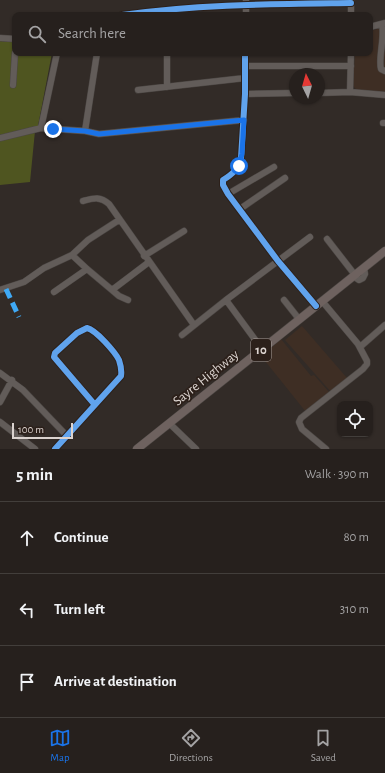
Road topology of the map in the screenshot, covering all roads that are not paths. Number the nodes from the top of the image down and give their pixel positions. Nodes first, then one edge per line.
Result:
1 (351, 1) edge
2 (246, 2) edge
3 (144, 12) edge
4 (351, 12) edge
5 (383, 23) edge
6 (373, 26) edge
7 (0, 38) edge
8 (12, 39) edge
9 (15, 56) edge
10 (56, 56) edge
11 (97, 56) edge
12 (167, 56) edge
13 (245, 56) edge
14 (351, 56) edge
15 (245, 66) junction
16 (351, 66) junction
17 (385, 71) edge
18 (245, 78) junction
19 (13, 85) dead end
20 (167, 87) junction
21 (138, 90) dead end
22 (350, 92) junction
23 (325, 93) edge
24 (245, 94) junction
25 (289, 94) edge
26 (385, 95) edge
27 (244, 120) junction
28 (41, 128) junction
29 (85, 131) junction
30 (0, 138) edge
31 (274, 167) dead end
32 (285, 178) dead end
33 (228, 194) junction
34 (83, 201) dead end
35 (240, 209) junction
36 (119, 220) junction
37 (184, 231) dead end
38 (310, 237) dead end
39 (327, 239) dead end
40 (385, 251) edge
41 (72, 255) junction
42 (144, 256) junction
43 (278, 261) junction
44 (149, 262) junction
45 (87, 269) junction
46 (354, 276) junction
47 (0, 290) edge
48 (112, 290) junction
49 (54, 292) dead end
50 (128, 300) dead end
51 (226, 300) junction
52 (284, 300) dead end
53 (319, 303) junction
54 (299, 319) junction
55 (194, 325) junction
56 (385, 325) edge
57 (182, 335) dead end
58 (360, 347) junction
59 (262, 349) junction
60 (0, 373) edge
61 (12, 380) junction
62 (0, 402) edge
63 (95, 405) junction
64 (0, 422) edge
65 (170, 424) junction
66 (67, 436) junction
67 (35, 449) edge
68 (55, 449) edge
69 (137, 449) edge
70 (196, 449) edge
71 (326, 449) edge

1 - 2 street
1 - 4 street
2 - 3 street
5 - 6 street
5 - 17 street
7 - 8 street
9 - 19 street
10 - 28 street
11 - 29 street
12 - 20 street
13 - 15 street
14 - 16 street
15 - 16 street
15 - 18 street
16 - 22 street
18 - 20 street
18 - 24 street
20 - 21 street
22 - 23 street
22 - 26 street
24 - 25 street
24 - 27 street
27 - 29 street
27 - 33 street
28 - 29 street
28 - 30 street
31 - 33 street
32 - 35 street
33 - 35 street
34 - 36 street
35 - 43 street
36 - 41 street
36 - 42 street
37 - 42 street
38 - 43 street
39 - 46 street
40 - 46 highway, Sayre Highway / 10
41 - 45 street
41 - 47 street
42 - 44 street
43 - 51 street
43 - 53 street
44 - 48 street
44 - 55 street
45 - 48 street
45 - 49 street
46 - 53 highway, Sayre Highway / 10
48 - 50 street
51 - 55 street
51 - 59 street
52 - 54 street
53 - 54 highway, Sayre Highway / 10
53 - 58 street
54 - 59 highway, Sayre Highway / 10
55 - 57 street
56 - 58 street
58 - 71 street
59 - 65 highway, Sayre Highway / 10
60 - 61 street
61 - 62 street
61 - 66 street
63 - 63 street
63 - 66 street
64 - 67 street
65 - 69 highway, Sayre Highway / 10
65 - 70 street
66 - 68 street

